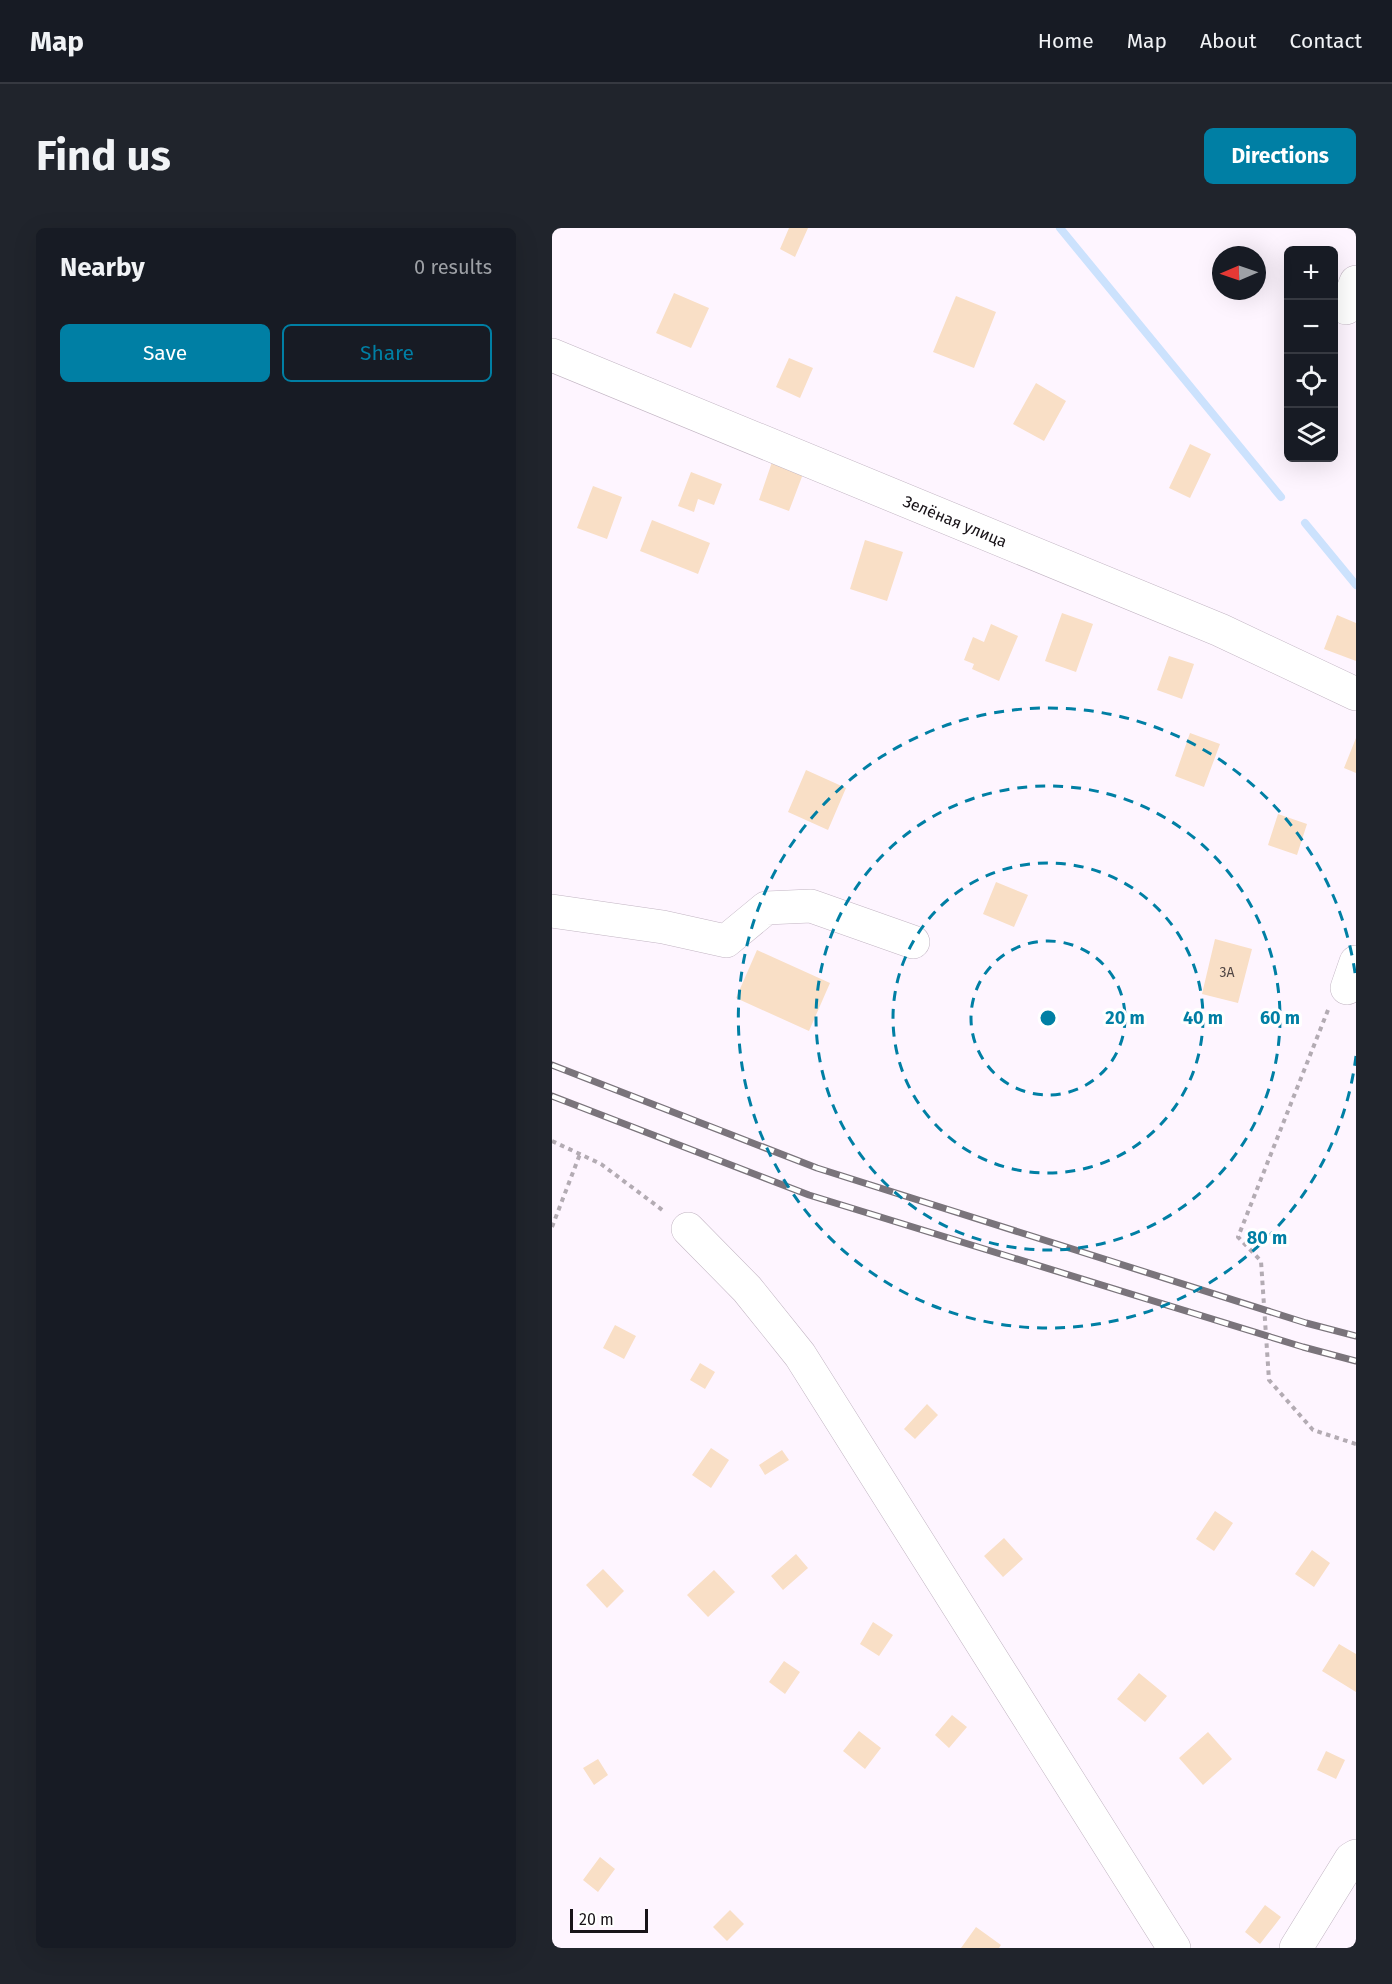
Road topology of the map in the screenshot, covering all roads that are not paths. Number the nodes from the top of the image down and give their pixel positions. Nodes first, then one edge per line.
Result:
1 (552, 355) edge
2 (1356, 694) edge
3 (552, 911) edge
4 (913, 942) dead end
5 (688, 1229) road end
6 (1356, 1856) edge
7 (1173, 1948) edge
8 (1296, 1948) edge

1 - 2 street, Зелёная улица
3 - 4 street
5 - 7 street
6 - 8 street

